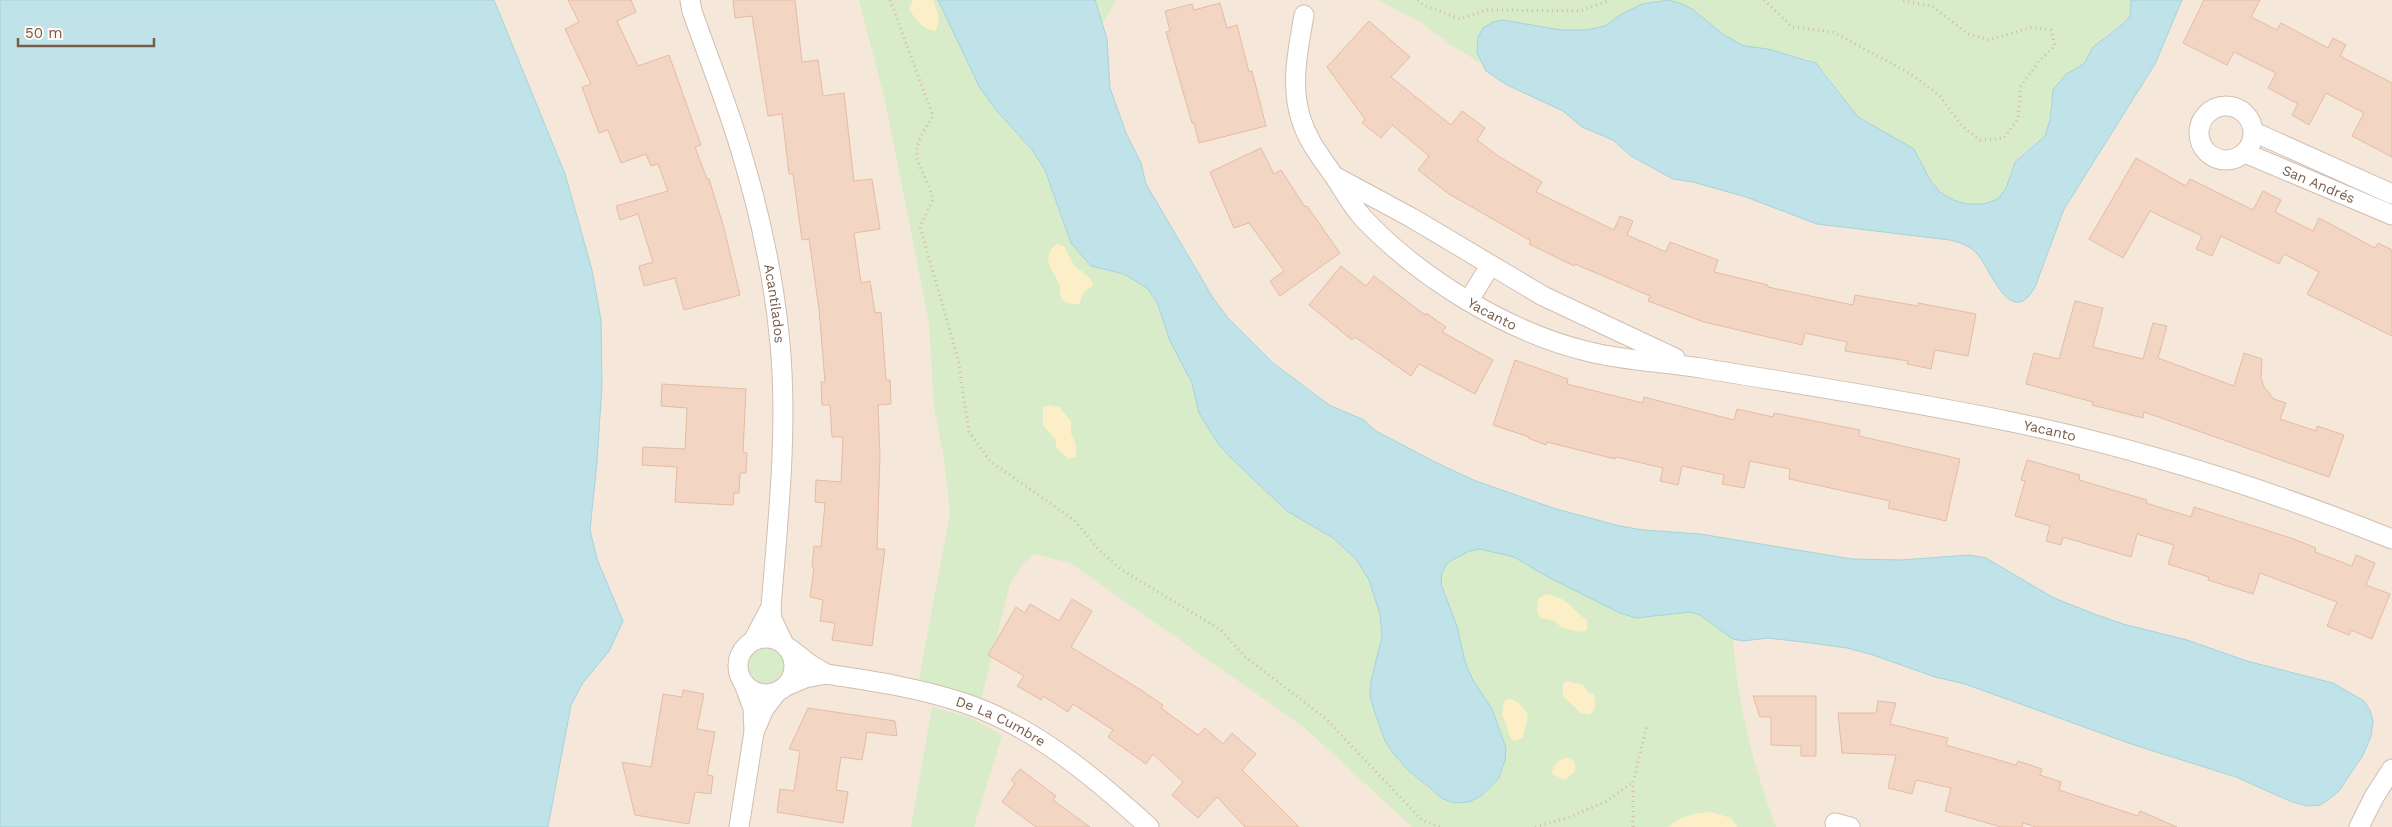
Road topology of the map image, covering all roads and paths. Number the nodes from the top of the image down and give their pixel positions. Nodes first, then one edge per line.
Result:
1 (890, 0) edge
2 (1418, 0) edge
3 (1610, 0) edge
4 (1764, 0) edge
5 (1899, 0) edge
6 (688, 4) edge
7 (1304, 15) dead end
8 (2254, 132) junction
9 (2245, 153) junction
10 (1335, 177) junction
11 (2392, 194) edge
12 (2392, 215) edge
13 (1490, 266) junction
14 (1469, 300) junction
15 (1696, 367) junction
16 (2392, 539) edge
17 (771, 607) junction
18 (753, 641) junction
19 (786, 645) junction
20 (826, 674) junction
21 (744, 684) junction
22 (782, 689) junction
23 (1647, 725) dead end
24 (754, 732) junction
25 (2392, 769) edge
26 (1633, 782) junction
27 (739, 827) edge
28 (1150, 827) edge
29 (1441, 827) edge
30 (1535, 827) edge
31 (1633, 827) edge
32 (2359, 827) edge

1 - 29 path
2 - 3 path
4 - 5 path
6 - 17 street, Acantilados
7 - 10 street, Yacanto
8 - 9 street
8 - 9 street
8 - 11 street, San Andrés
9 - 12 street, San Andrés
10 - 13 street, Yacanto
10 - 14 street, Yacanto
13 - 14 street
13 - 15 street, Yacanto
14 - 15 street, Yacanto
15 - 16 street, Yacanto
17 - 18 street
17 - 19 street
18 - 19 street
18 - 21 street
19 - 20 street
19 - 22 street
20 - 22 street
20 - 28 street, De La Cumbre
21 - 22 street
21 - 24 street
22 - 24 street
23 - 26 path
24 - 27 street
25 - 32 street
26 - 30 path
26 - 31 path

